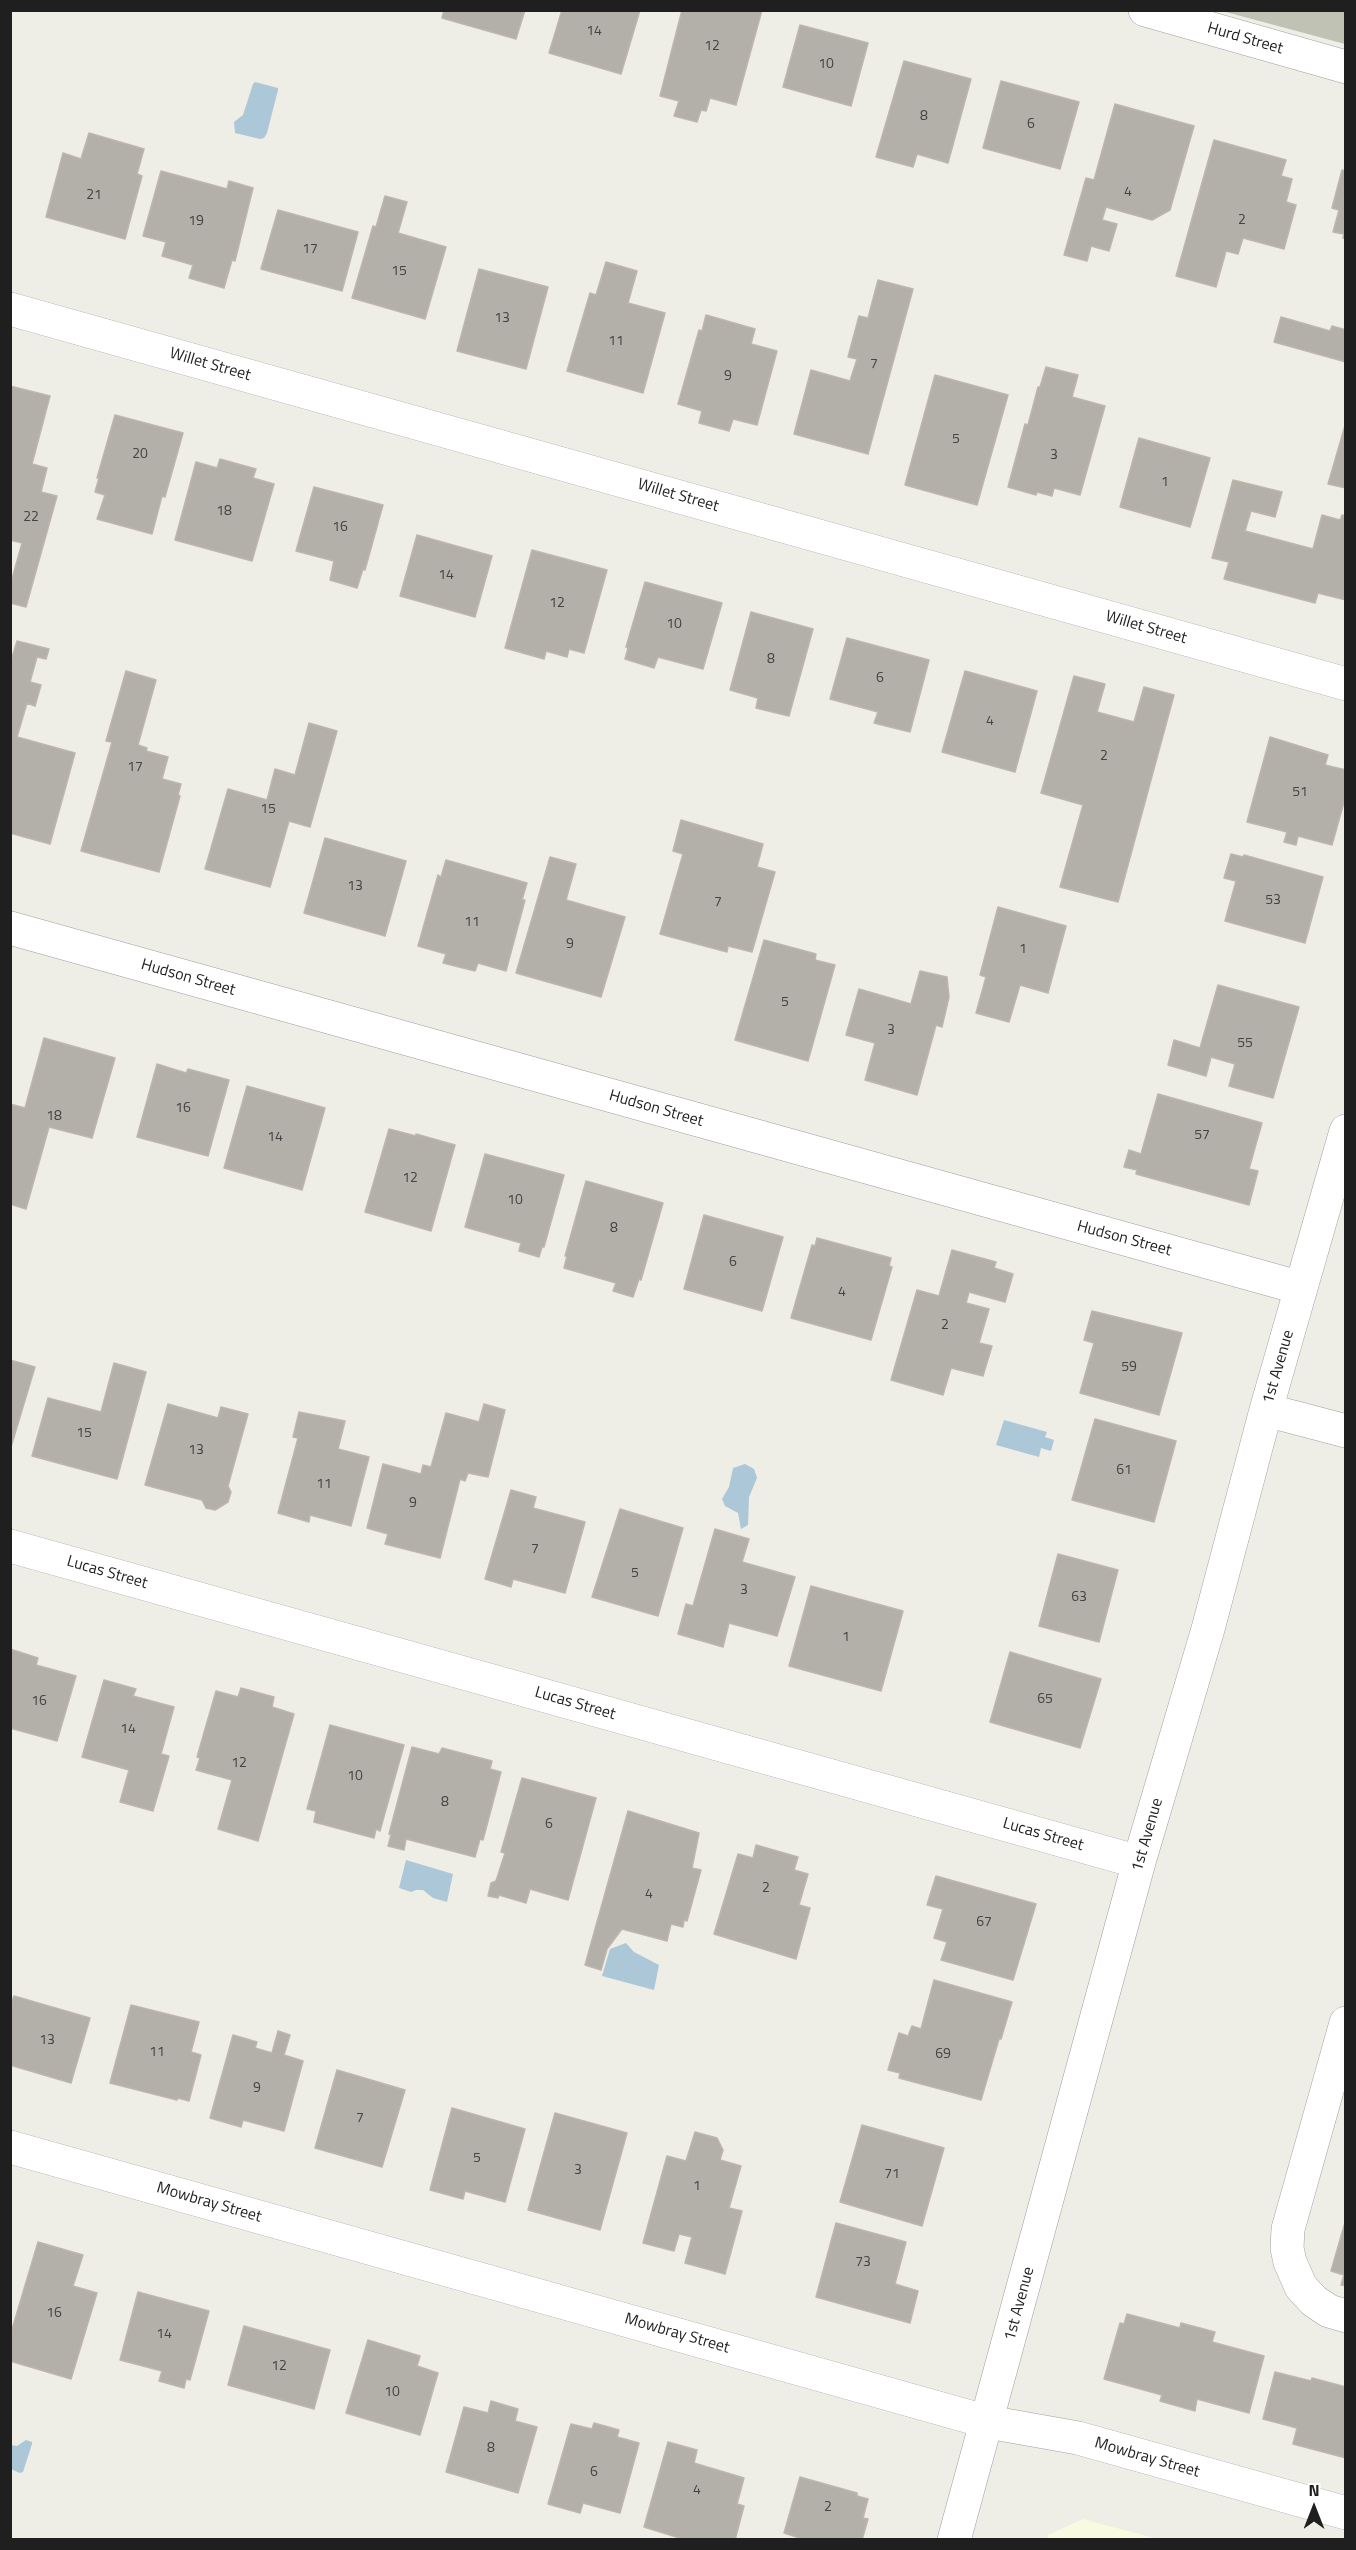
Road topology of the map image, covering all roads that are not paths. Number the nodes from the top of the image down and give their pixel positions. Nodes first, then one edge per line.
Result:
1 (1145, 10) edge
2 (1346, 67) edge
3 (10, 309) edge
4 (1346, 684) edge
5 (10, 928) edge
6 (1346, 1131) edge
7 (1301, 1288) junction
8 (1266, 1410) junction
9 (1346, 1431) edge
10 (10, 1546) edge
11 (1139, 1862) junction
12 (1345, 2024) edge
13 (10, 2147) edge
14 (1346, 2316) edge
15 (988, 2422) junction
16 (1346, 2513) edge
17 (954, 2540) edge

1 - 2 street, Hurd Street
3 - 4 street, Willet Street
5 - 7 street, Hudson Street
6 - 7 street, 1st Avenue
7 - 8 street, 1st Avenue
8 - 9 street
8 - 11 street, 1st Avenue
10 - 11 street, Lucas Street
11 - 15 street, 1st Avenue
12 - 14 street
13 - 15 street, Mowbray Street
15 - 16 street, Mowbray Street
15 - 17 street, 1st Avenue

